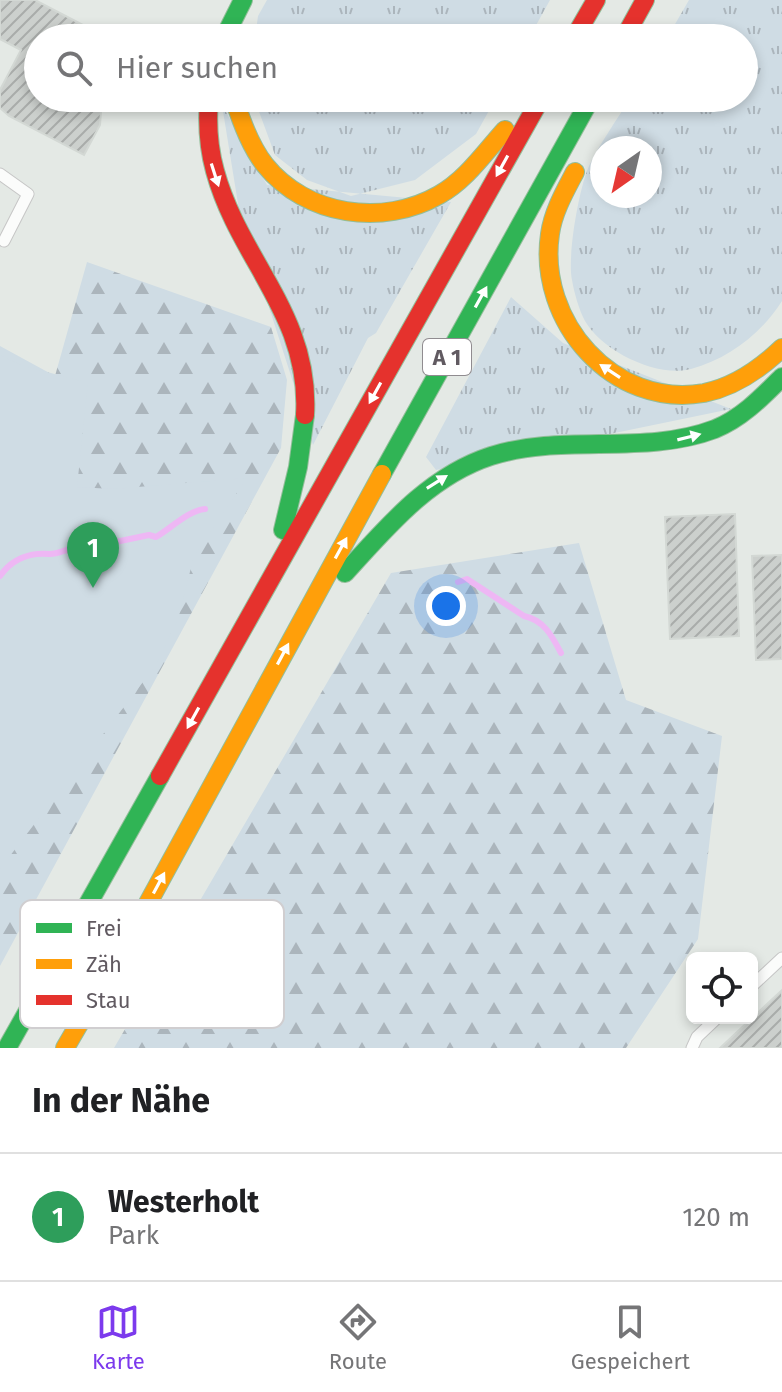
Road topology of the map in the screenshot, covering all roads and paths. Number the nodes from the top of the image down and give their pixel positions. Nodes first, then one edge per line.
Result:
1 (243, 0) edge
2 (596, 0) edge
3 (645, 0) edge
4 (232, 24) edge
5 (582, 24) edge
6 (632, 24) edge
7 (209, 112) edge
8 (238, 112) edge
9 (521, 112) edge
10 (533, 112) edge
11 (583, 112) edge
12 (581, 162) dead end
13 (0, 174) edge
14 (4, 241) dead end
15 (782, 348) edge
16 (782, 377) edge
17 (272, 576) junction
18 (303, 617) junction
19 (90, 900) edge
20 (150, 900) edge
21 (782, 958) edge
22 (758, 980) edge
23 (711, 1024) edge
24 (20, 1025) edge
25 (77, 1028) edge
26 (7, 1048) edge
27 (65, 1048) edge
28 (692, 1048) edge

1 - 4 highway
2 - 5 highway
3 - 6 highway
7 -> 17 highway
8 - 9 highway
10 -> 17 highway, A 1
18 -> 11 highway, A 1
15 -> 12 highway
13 - 14 lane
18 -> 16 highway
17 -> 19 highway, A 1
20 -> 18 highway, A 1
21 - 22 lane
23 - 28 lane
24 -> 26 highway, A 1
27 -> 25 highway, A 1

